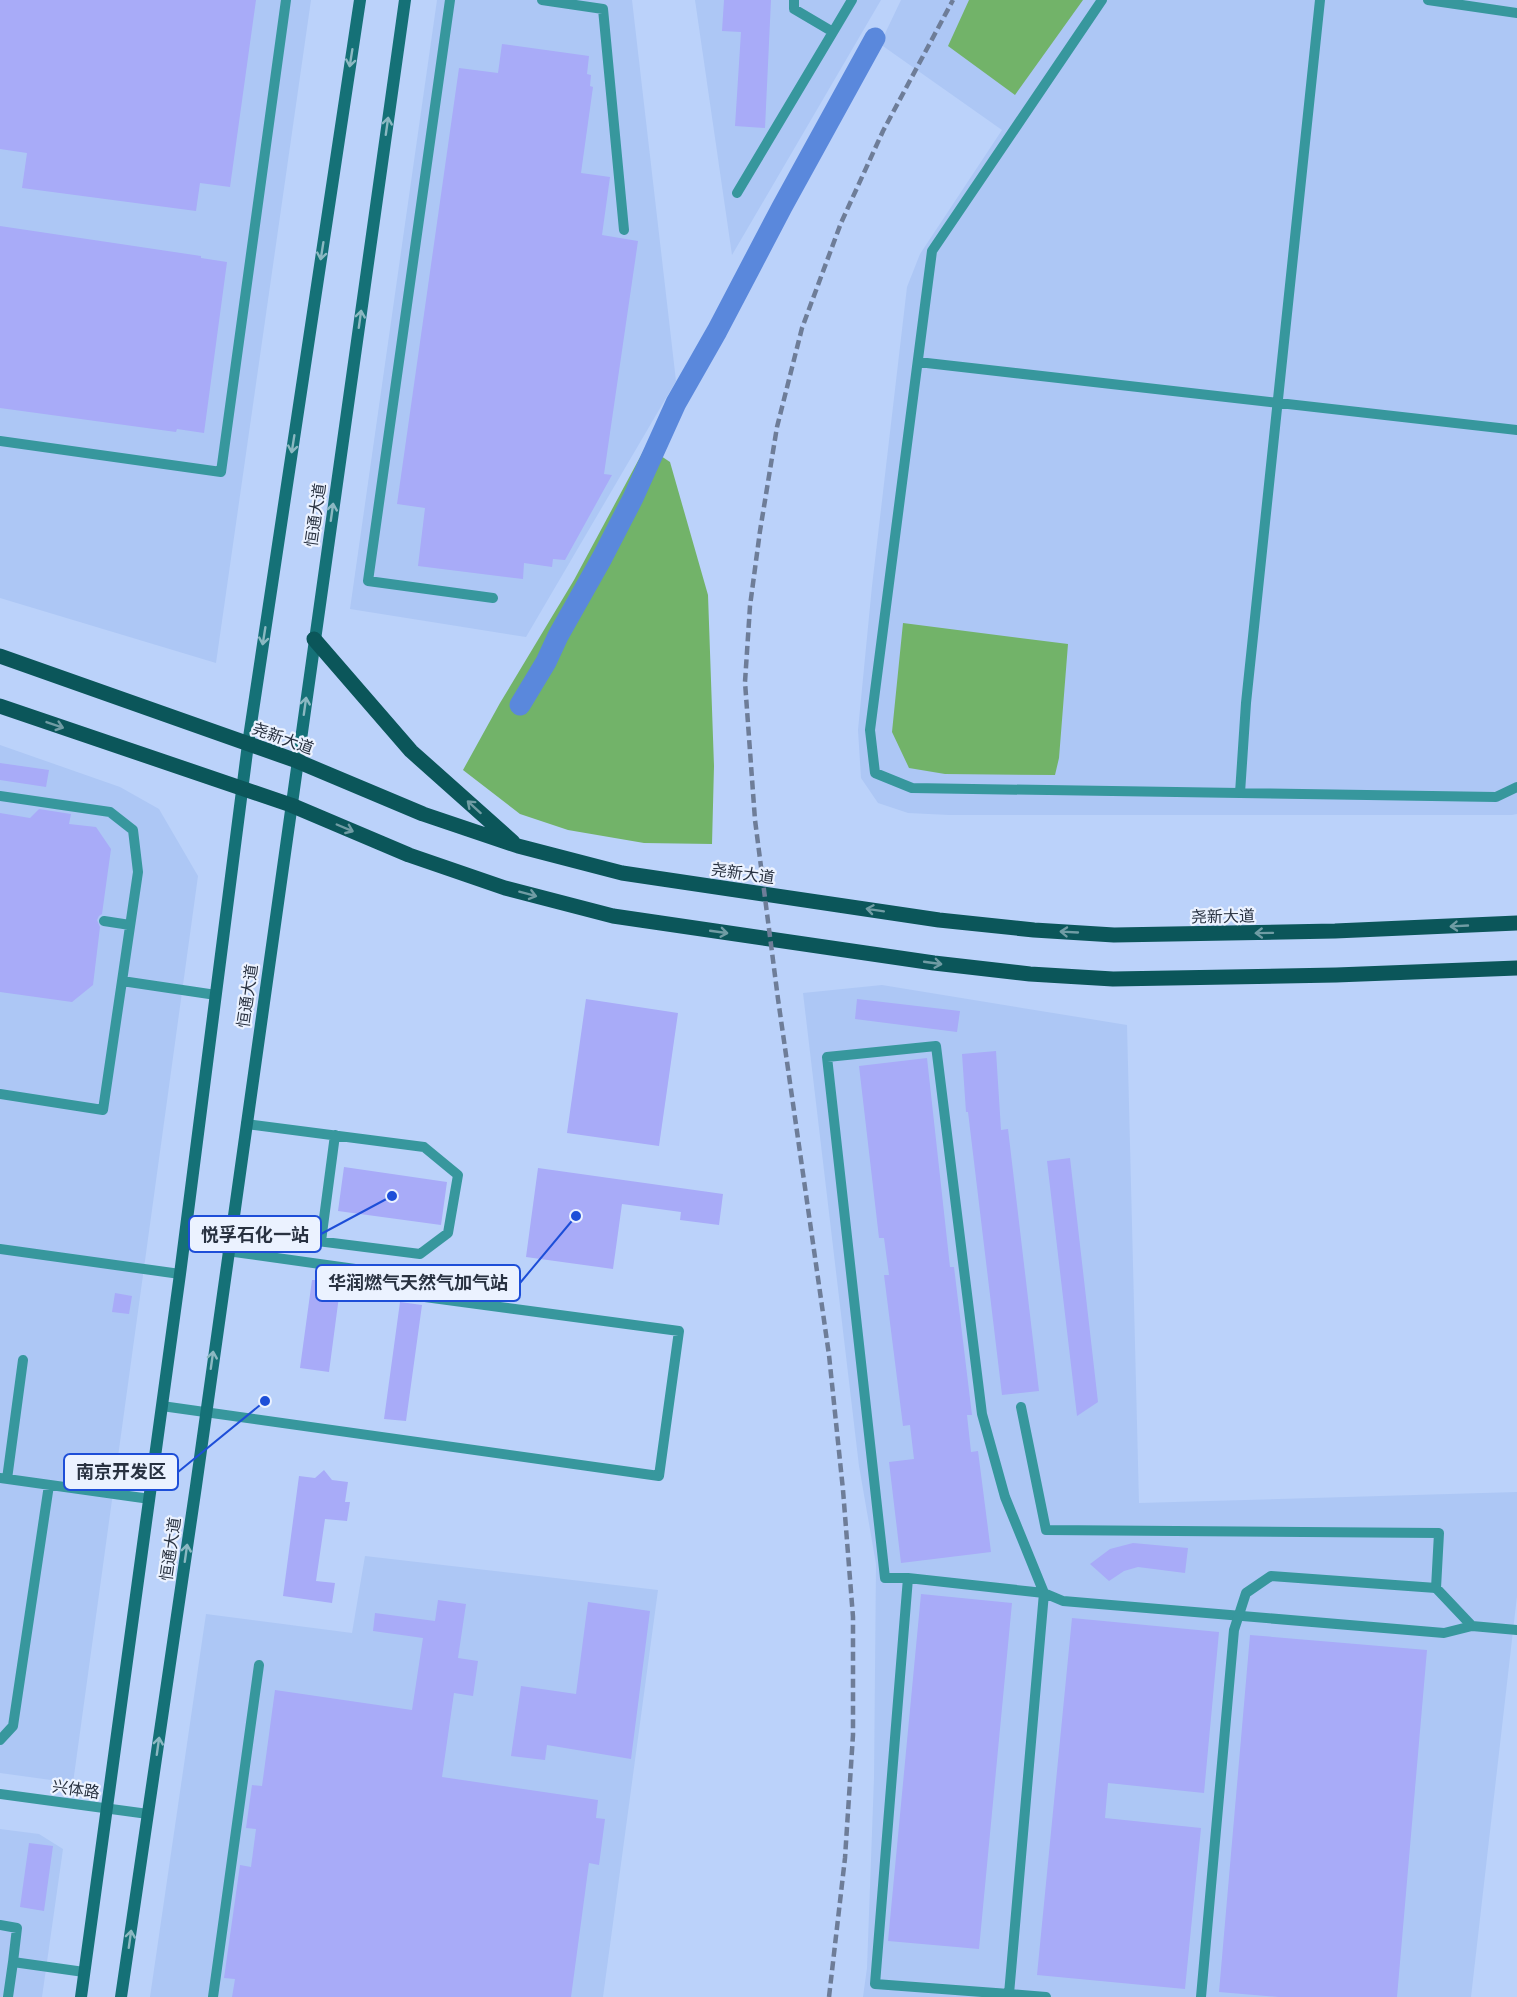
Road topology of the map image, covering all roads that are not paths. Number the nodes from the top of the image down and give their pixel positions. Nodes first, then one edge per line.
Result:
1 (286, 0) edge
2 (360, 0) edge
3 (405, 0) edge
4 (450, 0) edge
5 (542, 0) edge
6 (794, 0) edge
7 (852, 0) edge
8 (1102, 0) edge
9 (1320, 0) edge
10 (1428, 0) edge
11 (1517, 13) edge
12 (833, 32) junction
13 (737, 193) dead end
14 (624, 230) dead end
15 (918, 362) junction
16 (1277, 403) junction
17 (1517, 430) edge
18 (0, 441) edge
19 (493, 598) dead end
20 (315, 639) junction
21 (0, 656) edge
22 (0, 706) edge
23 (248, 744) junction
24 (297, 761) junction
25 (1517, 787) edge
26 (242, 789) junction
27 (1240, 793) junction
28 (0, 796) edge
29 (291, 805) junction
30 (518, 846) junction
31 (104, 921) dead end
32 (1517, 923) edge
33 (130, 925) junction
34 (1517, 968) edge
35 (122, 981) junction
36 (216, 995) junction
37 (0, 1094) edge
38 (246, 1124) junction
39 (335, 1135) junction
40 (230, 1230) junction
41 (321, 1241) junction
42 (0, 1249) edge
43 (227, 1251) junction
44 (180, 1274) junction
45 (23, 1360) dead end
46 (162, 1406) junction
47 (1021, 1407) dead end
48 (205, 1412) junction
49 (4, 1478) edge
50 (49, 1485) junction
51 (150, 1499) junction
52 (908, 1578) junction
53 (1436, 1587) junction
54 (1044, 1593) junction
55 (1472, 1626) junction
56 (1517, 1630) edge
57 (259, 1665) dead end
58 (0, 1740) edge
59 (0, 1794) edge
60 (108, 1809) junction
61 (148, 1814) junction
62 (0, 1925) edge
63 (13, 1962) junction
64 (84, 1972) junction
65 (1009, 1994) junction
66 (8, 1997) edge
67 (81, 1997) edge
68 (121, 1997) edge
69 (213, 1997) edge
70 (1046, 1997) edge
71 (1201, 1997) edge

1 - 18 lane
2 -> 23 main road, 恒通大道
20 -> 3 main road, 恒通大道
4 - 19 lane
5 - 14 lane
6 - 12 lane
7 - 12 lane
8 - 15 lane
9 - 16 lane
10 - 11 lane
12 - 13 lane
15 - 16 lane
15 - 27 lane
16 - 17 lane
16 - 27 lane
24 -> 20 main road, 恒通大道
30 -> 20 main road
21 - 23 main road, 尧新大道
22 -> 26 main road
23 - 24 main road, 尧新大道
23 - 26 main road, 恒通大道
24 - 29 main road, 恒通大道
24 - 30 main road, 尧新大道
25 - 27 lane
26 - 29 main road
26 - 36 main road, 恒通大道
28 - 33 lane
29 -> 34 main road
29 - 38 main road, 恒通大道
32 -> 30 main road, 尧新大道
31 - 33 lane
33 - 35 lane
35 - 36 lane
35 - 37 lane
36 - 44 main road, 恒通大道
38 - 39 lane
38 - 40 main road, 恒通大道
39 - 41 lane
39 - 41 lane
40 - 41 lane
40 - 43 main road, 恒通大道
42 - 44 lane
48 -> 43 main road, 恒通大道
43 - 48 lane
44 - 46 main road, 恒通大道
45 - 49 lane
46 - 48 lane
46 - 51 main road, 恒通大道
47 - 53 lane
61 -> 48 main road, 恒通大道
49 - 50 lane
50 - 51 lane
50 - 58 lane
51 - 60 main road, 恒通大道
52 - 54 lane
52 - 54 lane
52 - 65 lane
53 - 55 lane
53 - 71 lane, bridge
54 - 55 lane
54 - 65 lane
55 - 56 lane
57 - 69 lane
59 - 60 lane, 兴体路
60 - 61 lane, 兴体路
60 - 64 main road, 恒通大道
68 -> 61 main road, 恒通大道
62 - 63 lane
63 - 64 lane
63 - 66 lane
64 - 67 main road, 恒通大道
65 - 70 lane

